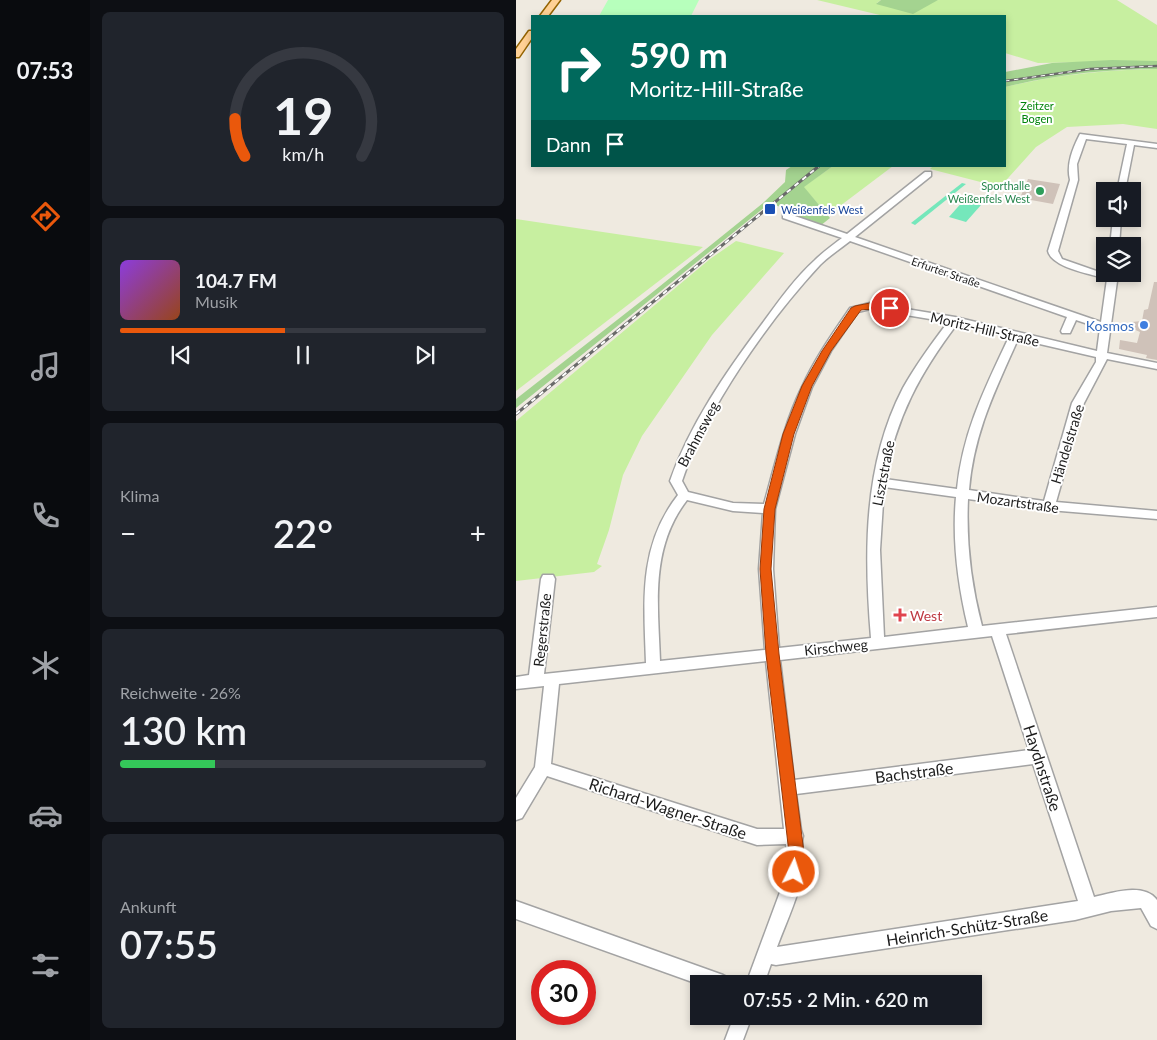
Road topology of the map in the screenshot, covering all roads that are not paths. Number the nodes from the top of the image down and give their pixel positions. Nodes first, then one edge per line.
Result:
1 (556, 0) edge
2 (545, 15) edge
3 (531, 34) edge
4 (516, 55) edge
5 (1131, 143) junction
6 (1157, 146) edge
7 (928, 174) dead end
8 (1123, 182) edge
9 (786, 216) dead end
10 (849, 237) junction
11 (1096, 271) edge
12 (1112, 282) edge
13 (1072, 316) junction
14 (955, 320) junction
15 (1106, 327) junction
16 (1066, 331) dead end
17 (1015, 335) junction
18 (1102, 356) junction
19 (1157, 366) edge
20 (879, 482) junction
21 (963, 494) junction
22 (684, 495) junction
23 (1048, 506) junction
24 (769, 509) junction
25 (1157, 515) edge
26 (548, 579) dead end
27 (1157, 612) edge
28 (997, 629) junction
29 (976, 631) junction
30 (878, 642) junction
31 (772, 654) junction
32 (652, 667) junction
33 (552, 678) junction
34 (536, 680) junction
35 (516, 682) edge
36 (1039, 756) junction
37 (543, 768) junction
38 (789, 788) junction
39 (516, 813) edge
40 (794, 836) junction
41 (1088, 906) junction
42 (516, 910) edge
43 (1157, 920) edge
44 (765, 954) junction
45 (698, 975) edge
46 (758, 975) edge
47 (740, 1025) edge
48 (734, 1040) edge

1 - 2 main road
3 - 4 main road
5 - 6 street
5 - 8 street
5 - 11 street
7 - 10 street, Brahmsweg
9 - 10 street, Erfurter Straße
10 - 13 street, Erfurter Straße
10 - 22 street, Brahmsweg
12 - 15 street, Händelstraße
13 - 15 street, Erfurter Straße
13 - 16 street
14 - 17 street, Moritz-Hill-Straße
14 - 20 street, Lisztstraße
14 - 24 street, Moritz-Hill-Straße
15 - 18 street, Händelstraße
17 - 18 street, Moritz-Hill-Straße
17 - 21 street
18 - 19 street, Moritz-Hill-Straße
18 - 23 street, Händelstraße
20 - 21 street, Mozartstraße
20 - 30 street, Lisztstraße
21 - 23 street, Mozartstraße
21 - 29 street
22 - 24 street
22 - 32 street
23 - 25 street, Mozartstraße
24 - 31 street, Moritz-Hill-Straße
26 - 34 street, Regerstraße
27 - 28 street, Kirschweg
28 - 29 street, Kirschweg
28 - 36 street, Haydnstraße
29 - 30 street, Kirschweg
30 - 31 street, Kirschweg
31 - 32 street, Kirschweg
31 - 38 street, Moritz-Hill-Straße
32 - 33 street, Kirschweg
33 - 34 street, Kirschweg
33 - 37 street
34 - 35 street, Kirschweg
36 - 38 street, Bachstraße
36 - 41 street, Haydnstraße
37 - 39 street
37 - 40 street, Richard-Wagner-Straße
38 - 40 street, Moritz-Hill-Straße
40 - 44 street, Moritz-Hill-Straße
41 - 43 street, Heinrich-Schütz-Straße
41 - 44 street, Heinrich-Schütz-Straße
42 - 45 street
44 - 46 street, Moritz-Hill-Straße
47 - 48 street

